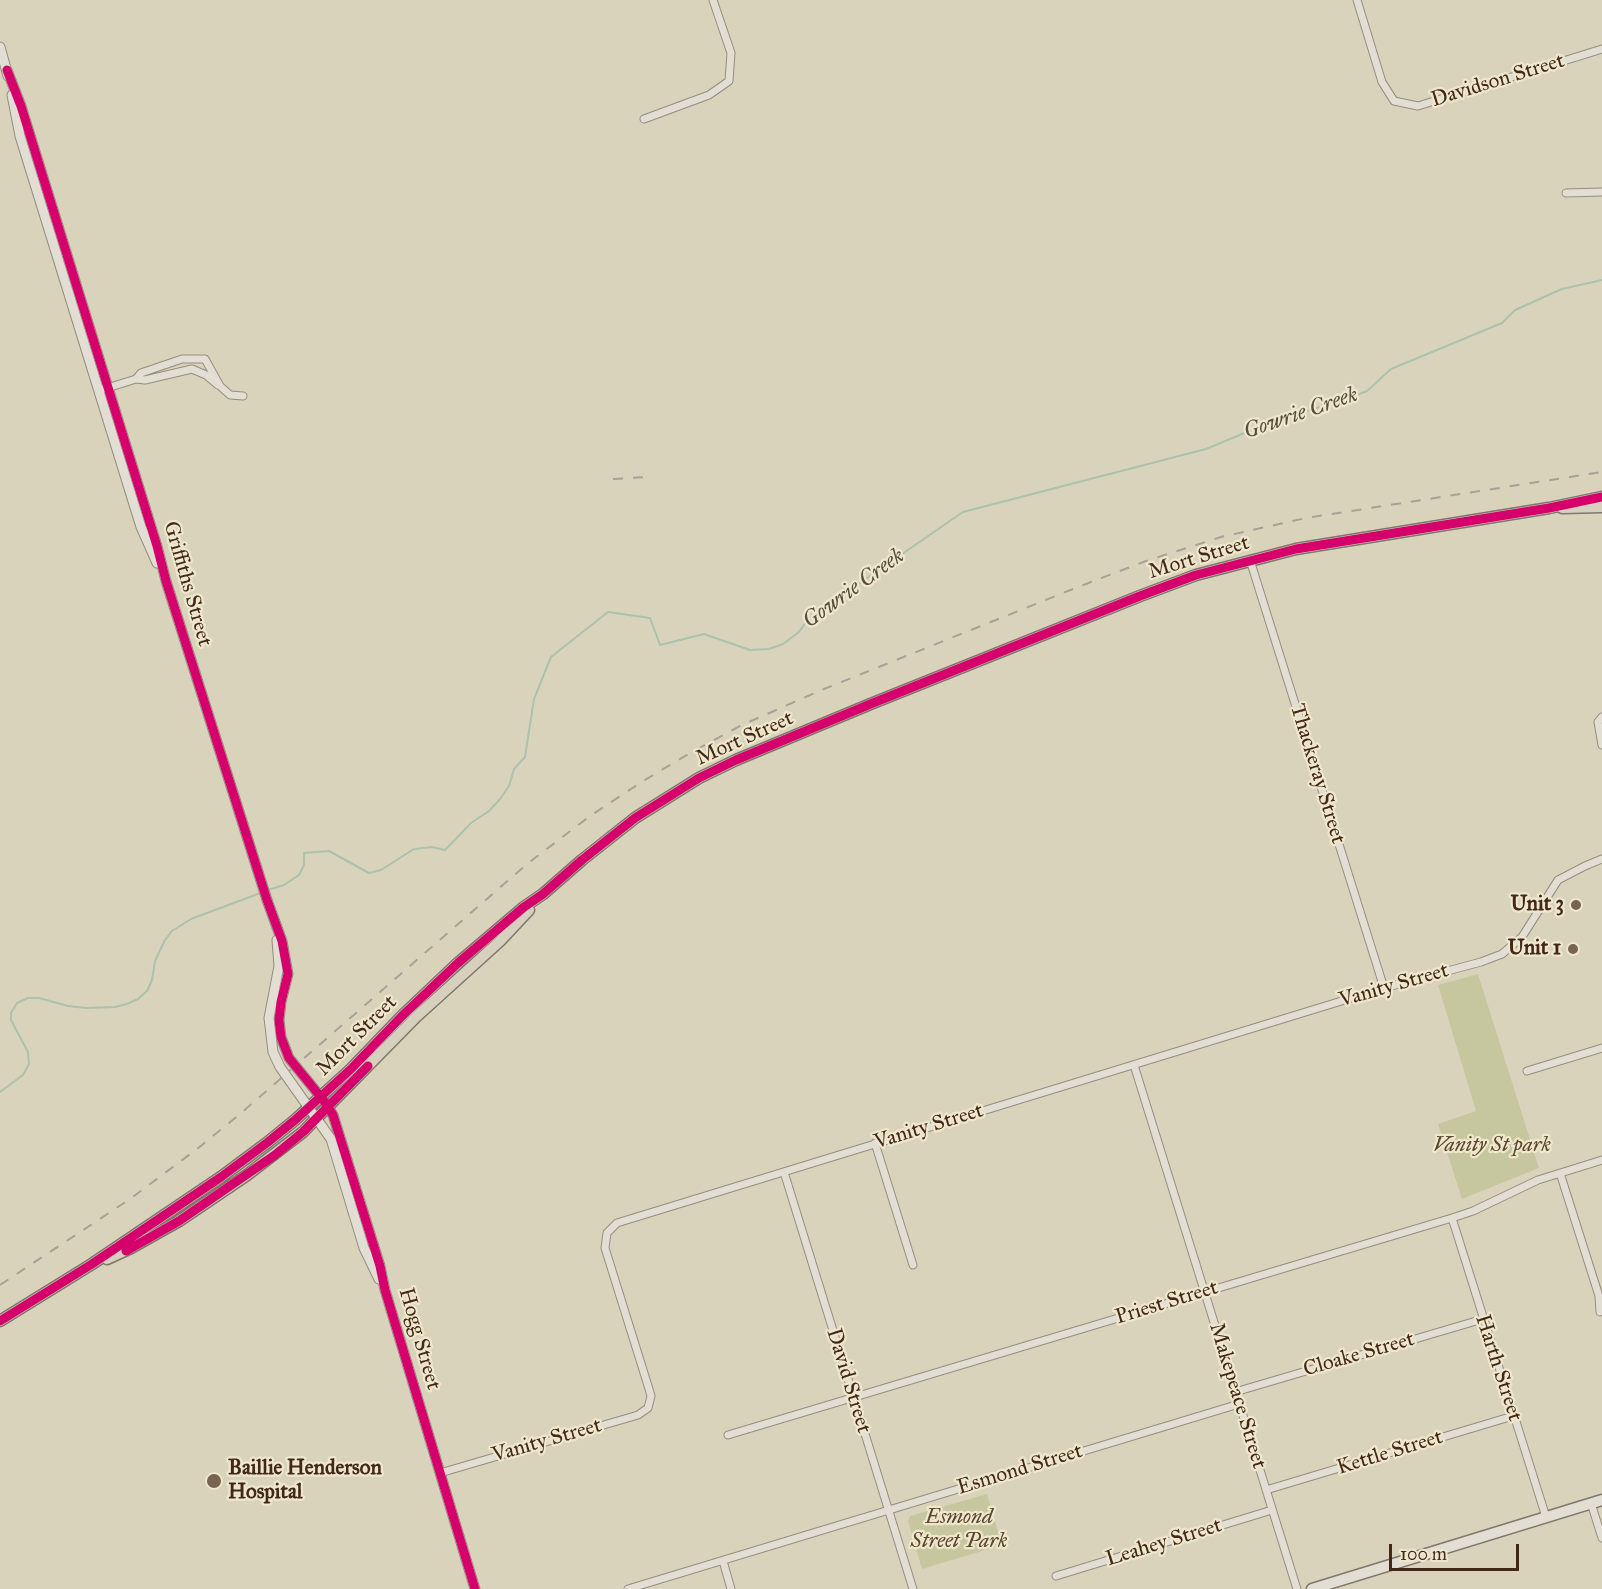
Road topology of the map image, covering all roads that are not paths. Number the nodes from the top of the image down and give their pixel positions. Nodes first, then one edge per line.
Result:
1 (713, 0) edge
2 (1357, 0) edge
3 (0, 46) edge
4 (1602, 49) edge
5 (644, 118) dead end
6 (1602, 192) edge
7 (1566, 193) dead end
8 (136, 379) junction
9 (220, 386) junction
10 (104, 389) junction
11 (243, 396) dead end
12 (1602, 497) edge
13 (1602, 507) edge
14 (1550, 508) junction
15 (1250, 560) junction
16 (1602, 717) edge
17 (1602, 745) edge
18 (1602, 859) edge
19 (278, 934) junction
20 (1384, 988) junction
21 (1602, 1048) edge
22 (1134, 1065) junction
23 (1527, 1071) dead end
24 (325, 1101) junction
25 (313, 1113) junction
26 (875, 1143) junction
27 (1602, 1160) edge
28 (784, 1172) junction
29 (1560, 1173) junction
30 (1452, 1218) junction
31 (913, 1265) dead end
32 (385, 1290) junction
33 (1204, 1291) junction
34 (1600, 1312) dead end
35 (1483, 1319) junction
36 (0, 1321) edge
37 (1235, 1392) junction
38 (853, 1398) junction
39 (1239, 1404) junction
40 (1514, 1416) junction
41 (728, 1434) dead end
42 (440, 1473) junction
43 (1266, 1490) junction
44 (1597, 1502) edge
45 (889, 1510) junction
46 (1272, 1510) junction
47 (1546, 1517) junction
48 (1602, 1539) edge
49 (723, 1561) junction
50 (1056, 1576) dead end
51 (475, 1589) edge
52 (628, 1589) edge
53 (731, 1589) edge
54 (913, 1589) edge
55 (1297, 1589) edge
56 (1312, 1589) edge

1 - 5 street
2 - 4 street, Davidson Street
3 - 10 street, Griffiths Street
6 - 7 street
8 - 9 street
8 - 9 street
8 - 10 street
9 - 11 street
10 - 19 street, Griffiths Street
12 - 14 main road, Mort Street
13 - 14 main road, Mort Street
14 - 15 main road, Mort Street
15 - 20 street, Thackeray Street
15 - 24 main road, Mort Street
16 - 17 street
18 - 20 street, Vanity Street
19 - 24 street, Griffiths Street
19 - 25 street, Griffiths Street
20 - 22 street, Vanity Street
21 - 23 street
22 - 26 street, Vanity Street
22 - 33 street, Makepeace Street
24 - 25 main road, Mort Street
24 - 32 street, Hogg Street
25 - 32 street, Hogg Street
25 - 36 main road, Mort Street
26 - 28 street, Vanity Street
26 - 31 street
27 - 29 street, Priest Street
28 - 38 street, David Street
28 - 42 street, Vanity Street
29 - 30 street, Priest Street
29 - 34 street
30 - 33 street, Priest Street
30 - 35 street, Harth Street
32 - 42 street, Hogg Street
33 - 37 street, Makepeace Street
33 - 38 street, Priest Street
35 - 37 street, Cloake Street
35 - 40 street, Harth Street
37 - 39 street, Makepeace Street
38 - 41 street, Priest Street
38 - 45 street, David Street
39 - 43 street, Makepeace Street
39 - 45 street, Esmond Street
40 - 43 street, Kettle Street
40 - 47 street, Harth Street
42 - 51 street, Hogg Street
43 - 46 street, Makepeace Street
44 - 47 main road
44 - 48 street
45 - 49 street, Esmond Street
45 - 54 street, David Street
46 - 50 street, Leahey Street
46 - 55 street, Makepeace Street
47 - 56 main road
49 - 52 street, Esmond Street
49 - 53 street

